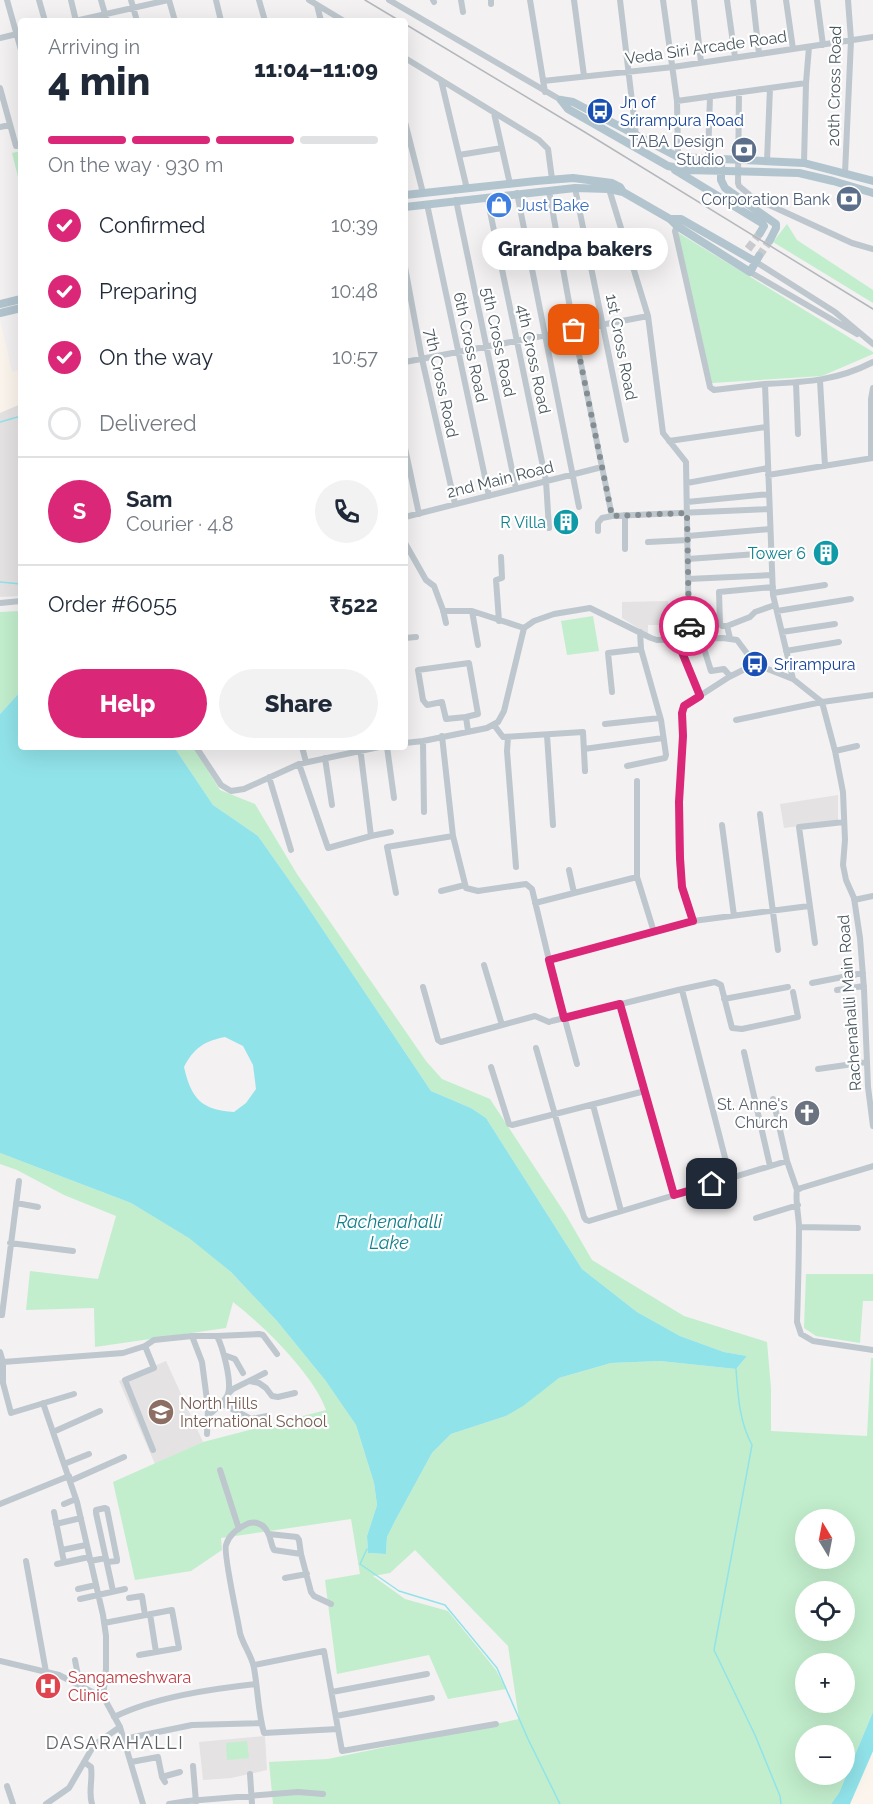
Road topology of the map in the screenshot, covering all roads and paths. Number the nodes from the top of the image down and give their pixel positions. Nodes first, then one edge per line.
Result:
1 (7, 0) edge
2 (39, 0) edge
3 (71, 0) edge
4 (101, 0) edge
5 (131, 0) edge
6 (168, 0) edge
7 (216, 0) edge
8 (259, 0) edge
9 (309, 0) edge
10 (389, 0) edge
11 (460, 0) edge
12 (530, 0) edge
13 (574, 0) edge
14 (620, 0) edge
15 (663, 0) edge
16 (694, 0) edge
17 (728, 0) edge
18 (753, 0) edge
19 (786, 0) edge
20 (817, 0) edge
21 (848, 0) edge
22 (317, 5) junction
23 (134, 8) junction
24 (463, 12) dead end
25 (44, 18) edge
26 (75, 18) edge
27 (106, 18) edge
28 (136, 18) edge
29 (174, 18) edge
30 (220, 18) edge
31 (264, 18) edge
32 (320, 18) edge
33 (339, 18) edge
34 (18, 31) edge
35 (18, 34) edge
36 (873, 37) edge
37 (0, 38) edge
38 (851, 40) junction
39 (823, 45) junction
40 (809, 47) junction
41 (793, 49) junction
42 (759, 54) junction
43 (735, 57) junction
44 (408, 60) edge
45 (701, 62) junction
46 (673, 67) junction
47 (629, 71) junction
48 (584, 76) junction
49 (441, 80) junction
50 (543, 81) junction
51 (806, 83) junction
52 (0, 88) edge
53 (770, 88) junction
54 (545, 92) junction
55 (739, 92) junction
56 (710, 96) junction
57 (561, 100) joint
58 (677, 101) junction
59 (571, 105) junction
60 (494, 113) junction
61 (10, 125) junction
62 (0, 128) edge
63 (408, 134) edge
64 (636, 135) junction
65 (18, 144) edge
66 (502, 148) junction
67 (459, 155) junction
68 (678, 157) junction
69 (708, 158) junction
70 (721, 159) junction
71 (738, 159) junction
72 (767, 161) junction
73 (804, 163) junction
74 (668, 166) junction
75 (721, 171) junction
76 (738, 171) junction
77 (845, 173) junction
78 (552, 179) junction
79 (873, 181) edge
80 (510, 184) junction
81 (611, 186) junction
82 (575, 188) junction
83 (467, 189) junction
84 (549, 191) junction
85 (423, 193) junction
86 (517, 193) junction
87 (873, 193) edge
88 (408, 195) edge
89 (487, 197) junction
90 (456, 200) junction
91 (428, 204) junction
92 (408, 207) edge
93 (679, 222) junction
94 (760, 233) dead end
95 (770, 240) tunnel mouth
96 (873, 249) edge
97 (746, 252) junction
98 (757, 259) junction
99 (737, 264) junction
100 (750, 272) junction
101 (408, 283) edge
102 (18, 300) edge
103 (0, 303) edge
104 (18, 309) edge
105 (0, 313) edge
106 (648, 316) junction
107 (604, 324) junction
108 (574, 330) junction
109 (545, 336) junction
110 (517, 341) junction
111 (871, 342) edge
112 (486, 347) junction
113 (458, 352) junction
114 (422, 359) junction
115 (408, 361) edge
116 (873, 362) edge
117 (820, 381) junction
118 (796, 383) junction
119 (765, 384) junction
120 (873, 388) edge
121 (766, 427) junction
122 (798, 434) dead end
123 (626, 440) dead end
124 (669, 441) junction
125 (872, 458) edge
126 (408, 463) edge
127 (825, 466) junction
128 (602, 467) junction
129 (768, 472) junction
130 (573, 475) junction
131 (546, 481) junction
132 (687, 483) junction
133 (516, 489) junction
134 (769, 494) junction
135 (489, 496) junction
136 (687, 502) junction
137 (455, 504) junction
138 (579, 507) dead end
139 (770, 508) junction
140 (418, 513) junction
141 (687, 513) junction
142 (625, 515) junction
143 (408, 516) edge
144 (612, 516) junction
145 (549, 528) dead end
146 (770, 529) junction
147 (598, 531) dead end
148 (688, 538) junction
149 (648, 542) dead end
150 (408, 548) edge
151 (626, 549) dead end
152 (772, 553) junction
153 (501, 557) dead end
154 (688, 559) junction
155 (772, 575) junction
156 (688, 579) junction
157 (825, 585) dead end
158 (773, 590) junction
159 (851, 599) dead end
160 (18, 601) edge
161 (0, 603) edge
162 (776, 608) junction
163 (443, 611) junction
164 (472, 611) junction
165 (499, 621) junction
166 (446, 623) dead end
167 (835, 624) dead end
168 (728, 626) junction
169 (524, 628) junction
170 (640, 632) junction
171 (782, 632) junction
172 (416, 637) dead end
173 (408, 638) edge
174 (730, 638) junction
175 (689, 639) junction
176 (701, 639) junction
177 (677, 640) junction
178 (839, 642) dead end
179 (478, 645) dead end
180 (641, 649) junction
181 (786, 651) junction
182 (755, 663) junction
183 (730, 676) junction
184 (793, 679) junction
185 (612, 692) dead end
186 (873, 695) edge
187 (700, 696) junction
188 (822, 702) junction
189 (463, 717) junction
190 (660, 718) junction
191 (736, 720) dead end
192 (605, 724) dead end
193 (490, 726) junction
194 (465, 732) junction
195 (547, 735) junction
196 (442, 736) junction
197 (508, 737) junction
198 (663, 738) junction
199 (423, 741) junction
200 (408, 742) edge
201 (857, 746) dead end
202 (584, 749) junction
203 (198, 750) edge
204 (302, 750) edge
205 (332, 750) edge
206 (357, 750) edge
207 (361, 750) edge
208 (387, 750) edge
209 (835, 751) junction
210 (334, 756) junction
211 (325, 758) junction
212 (303, 763) junction
213 (627, 766) dead end
214 (585, 771) dead end
215 (269, 777) junction
216 (637, 781) dead end
217 (394, 798) dead end
218 (332, 805) dead end
219 (424, 812) dead end
220 (760, 814) dead end
221 (844, 822) junction
222 (553, 825) dead end
223 (722, 825) dead end
224 (391, 832) dead end
225 (371, 836) junction
226 (453, 836) junction
227 (291, 850) dead end
228 (516, 867) dead end
229 (569, 870) dead end
230 (637, 877) junction
231 (465, 885) junction
232 (441, 891) dead end
233 (396, 893) dead end
234 (574, 893) junction
235 (873, 896) edge
236 (854, 900) junction
237 (536, 903) junction
238 (809, 906) junction
239 (773, 911) junction
240 (734, 916) junction
241 (693, 921) junction
242 (654, 932) junction
243 (814, 943) dead end
244 (778, 950) dead end
245 (549, 960) junction
246 (484, 965) dead end
247 (863, 973) junction
248 (812, 983) dead end
249 (864, 986) junction
250 (423, 987) dead end
251 (682, 990) junction
252 (837, 990) dead end
253 (724, 999) junction
254 (873, 1001) edge
255 (865, 1002) junction
256 (620, 1004) junction
257 (564, 1018) junction
258 (502, 1026) junction
259 (536, 1048) dead end
260 (744, 1052) dead end
261 (867, 1062) junction
262 (577, 1064) dead end
263 (491, 1067) dead end
264 (818, 1069) dead end
265 (871, 1086) edge
266 (645, 1091) junction
267 (773, 1099) dead end
268 (593, 1105) junction
269 (555, 1115) junction
270 (873, 1126) edge
271 (787, 1161) junction
272 (770, 1166) junction
273 (873, 1166) edge
274 (730, 1178) junction
275 (20, 1181) dead end
276 (797, 1190) junction
277 (674, 1195) junction
278 (16, 1203) junction
279 (798, 1205) junction
280 (38, 1207) dead end
281 (621, 1211) junction
282 (756, 1218) dead end
283 (799, 1227) junction
284 (858, 1228) dead end
285 (10, 1243) junction
286 (74, 1251) dead end
287 (0, 1316) edge
288 (192, 1336) junction
289 (217, 1336) junction
290 (145, 1346) junction
291 (873, 1350) edge
292 (0, 1352) edge
293 (277, 1354) dead end
294 (224, 1355) junction
295 (3, 1362) junction
296 (243, 1373) dead end
297 (265, 1373) dead end
298 (250, 1381) junction
299 (294, 1393) dead end
300 (74, 1394) dead end
301 (228, 1394) junction
302 (43, 1403) junction
303 (221, 1403) junction
304 (99, 1411) dead end
305 (208, 1416) junction
306 (267, 1416) dead end
307 (53, 1432) junction
308 (207, 1434) dead end
309 (153, 1450) dead end
310 (89, 1454) dead end
311 (123, 1457) dead end
312 (64, 1464) junction
313 (220, 1470) dead end
314 (69, 1479) junction
315 (76, 1499) junction
316 (0, 1504) edge
317 (64, 1504) dead end
318 (54, 1512) dead end
319 (81, 1518) junction
320 (56, 1524) junction
321 (239, 1529) junction
322 (269, 1534) junction
323 (86, 1545) junction
324 (62, 1550) junction
325 (302, 1554) junction
326 (89, 1559) junction
327 (107, 1560) junction
328 (26, 1561) dead end
329 (64, 1562) junction
330 (57, 1564) dead end
331 (307, 1574) junction
332 (285, 1578) dead end
333 (96, 1585) junction
334 (78, 1589) dead end
335 (125, 1589) dead end
336 (113, 1591) junction
337 (98, 1594) junction
338 (129, 1598) dead end
339 (80, 1599) dead end
340 (331, 1604) dead end
341 (148, 1615) junction
342 (104, 1623) junction
343 (156, 1652) junction
344 (139, 1655) dead end
345 (75, 1660) dead end
346 (0, 1661) edge
347 (254, 1665) junction
348 (46, 1672) junction
349 (427, 1674) dead end
350 (256, 1684) junction
351 (80, 1686) junction
352 (332, 1692) junction
353 (103, 1698) junction
354 (432, 1698) dead end
355 (336, 1716) junction
356 (114, 1717) junction
357 (261, 1723) junction
358 (496, 1724) dead end
359 (120, 1727) junction
360 (338, 1729) junction
361 (124, 1739) junction
362 (84, 1762) junction
363 (131, 1762) junction
364 (194, 1766) dead end
365 (180, 1772) dead end
366 (250, 1774) dead end
367 (7, 1786) dead end
368 (323, 1794) dead end
369 (218, 1801) edge
370 (252, 1801) edge
371 (196, 1802) edge
372 (13, 1804) edge
373 (46, 1804) edge
374 (92, 1804) edge
375 (143, 1804) edge
376 (169, 1804) edge

1 - 34 street
2 - 25 street
3 - 26 street
4 - 27 street
5 - 23 street
6 - 23 street
6 - 29 street
7 - 30 street
8 - 31 street
9 - 22 street
10 - 54 street
11 - 24 street
12 - 50 street
13 - 48 street
14 - 47 street
15 - 46 street
16 - 45 street
17 - 43 street
18 - 42 street
19 - 41 street
20 - 39 street
21 - 38 street, 20th Cross Road
22 - 32 street
22 - 33 street
23 - 27 street
23 - 28 street
35 - 37 street
36 - 38 street, Veda Siri Arcade Road
38 - 39 street, Veda Siri Arcade Road
38 - 77 street, 20th Cross Road
39 - 40 street, Veda Siri Arcade Road
40 - 41 street, Veda Siri Arcade Road
40 - 51 street
41 - 42 street, Veda Siri Arcade Road
42 - 43 street, Veda Siri Arcade Road
43 - 45 street, Veda Siri Arcade Road
44 - 49 street
45 - 46 street, Veda Siri Arcade Road
46 - 47 street, Veda Siri Arcade Road
46 - 58 street
47 - 48 street, Veda Siri Arcade Road
47 - 64 street
48 - 50 street, Veda Siri Arcade Road
49 - 60 street
49 - 67 street
50 - 54 street
51 - 53 street
51 - 73 street
52 - 61 street
53 - 55 street
53 - 72 street
54 - 57 street
55 - 56 street
55 - 71 street
56 - 58 street
56 - 69 street
57 - 59 main road
58 - 68 street
59 - 64 main road
59 - 74 main road
60 - 66 street
60 - 78 street
61 - 62 street
61 - 65 street
63 - 85 street
64 - 68 main road
66 - 67 street
66 - 80 street
67 - 83 street
68 - 69 main road
69 - 70 main road
70 - 71 main road
70 - 75 main road
71 - 72 main road
71 - 76 street
72 - 73 main road
73 - 77 main road
74 - 75 main road
74 - 94 main road
75 - 76 main road
75 - 95 main road
76 - 87 main road
76 - 96 street
77 - 79 main road
78 - 80 main road
78 - 81 main road
78 - 84 main road
80 - 83 main road
81 - 82 main road
81 - 93 main road
81 - 106 street
82 - 84 main road
82 - 107 street, 1st Cross Road
83 - 85 main road
84 - 86 main road
84 - 108 street
85 - 88 main road
86 - 89 main road
86 - 109 street
89 - 90 main road
89 - 110 street, 4th Cross Road
90 - 91 main road
90 - 112 street, 5th Cross Road
91 - 92 main road
91 - 113 street, 6th Cross Road
93 - 97 main road
93 - 99 main road
93 - 119 street
97 - 98 main road
97 - 99 main road
98 - 100 main road
98 - 111 street
99 - 100 main road
100 - 111 street
101 - 114 street, 7th Cross Road
102 - 103 main road
104 - 105 main road
106 - 107 street
106 - 124 street
107 - 108 street
107 - 123 street, 1st Cross Road
108 - 109 street
108 - 128 street
109 - 110 street
109 - 130 street
110 - 112 street
110 - 131 street, 4th Cross Road
112 - 113 street
112 - 133 street, 5th Cross Road
113 - 114 street
113 - 135 street, 6th Cross Road
114 - 115 street
114 - 137 street, 7th Cross Road
116 - 117 street
117 - 118 street
117 - 127 street
118 - 119 street
118 - 122 street
119 - 121 street
120 - 125 street
121 - 124 street
121 - 129 street
124 - 132 street
125 - 127 street
126 - 140 street
127 - 129 street
128 - 130 street, 2nd Main Road
128 - 144 street
129 - 132 street
129 - 134 street
130 - 131 street, 2nd Main Road
130 - 138 street
131 - 133 street, 2nd Main Road
131 - 145 street, 4th Cross Road
132 - 136 street
133 - 135 street, 2nd Main Road
134 - 136 street
134 - 139 street
135 - 137 street, 2nd Main Road
136 - 141 street
137 - 140 street, 2nd Main Road
139 - 141 street
139 - 146 street
140 - 143 street, 2nd Main Road
141 - 142 street
141 - 148 street
142 - 144 street
142 - 151 street
144 - 147 street
146 - 148 street
146 - 152 street
148 - 149 street
148 - 154 street
150 - 163 street
152 - 154 street
152 - 155 street
153 - 165 street
154 - 156 street
155 - 156 street
155 - 158 street
156 - 175 street
157 - 158 street
158 - 162 street
158 - 168 street
159 - 162 street
160 - 161 street
162 - 168 street
162 - 171 street
163 - 164 street
163 - 166 street
164 - 165 street
164 - 179 street
165 - 169 street
167 - 171 street
168 - 174 street
169 - 170 street
169 - 193 street
170 - 177 street
170 - 180 street
171 - 181 street
172 - 173 street
174 - 176 street
174 - 182 street
175 - 176 street
175 - 177 street
176 - 183 street
177 - 187 street
178 - 181 street
180 - 185 street
180 - 190 street
181 - 184 street
182 - 183 street
182 - 184 street
183 - 187 street
184 - 188 street
186 - 188 street
187 - 241 street
188 - 191 street
188 - 209 street, Rachenahalli Main Road
189 - 189 street
189 - 194 street
190 - 192 street
190 - 198 street
193 - 194 street
193 - 197 street
194 - 196 street
195 - 197 street
195 - 202 street
195 - 222 street
196 - 199 street
196 - 226 street
197 - 228 street
198 - 202 street
198 - 213 street
199 - 200 street
199 - 219 street
201 - 209 street
202 - 214 street
203 - 215 street
204 - 212 street
205 - 210 street
206 - 210 street
207 - 225 street
208 - 217 street
209 - 221 street, Rachenahalli Main Road
210 - 211 street
211 - 212 street
211 - 218 street
212 - 215 street
212 - 225 street
215 - 227 street
216 - 230 street
220 - 239 street
221 - 236 street, Rachenahalli Main Road
221 - 238 street
223 - 240 street
224 - 225 street
226 - 231 street
226 - 233 street
229 - 234 street
230 - 234 street
230 - 242 street
231 - 232 street
231 - 237 street
234 - 237 street
235 - 236 street
236 - 247 street, Rachenahalli Main Road
237 - 245 street
238 - 239 street
238 - 243 street
239 - 240 street
239 - 244 street
240 - 241 street
241 - 242 street
242 - 245 street
245 - 257 street
246 - 258 street
247 - 248 street
247 - 249 street, Rachenahalli Main Road
249 - 252 street
249 - 255 street, Rachenahalli Main Road
250 - 258 street
251 - 253 street
251 - 256 street
251 - 274 street
253 - 253 street
254 - 255 street
255 - 261 street, Rachenahalli Main Road
256 - 257 street
256 - 266 street
257 - 258 street
257 - 262 street
259 - 269 street
260 - 272 street
261 - 264 street
261 - 265 street, Rachenahalli Main Road
263 - 269 street
265 - 270 street, Rachenahalli Main Road
266 - 268 street
266 - 277 street
267 - 271 street
268 - 269 street
268 - 281 street
269 - 281 street
271 - 272 street
271 - 276 street
272 - 274 street
273 - 276 street
274 - 277 street
275 - 278 street
276 - 279 street
277 - 281 street
278 - 280 street
278 - 285 street
279 - 282 street
279 - 283 street
283 - 284 street
283 - 291 street
285 - 286 street
285 - 287 street
288 - 289 street
288 - 290 street
288 - 305 street
289 - 293 street
289 - 294 street
290 - 295 street
290 - 309 street
292 - 295 street
294 - 296 street
294 - 301 street
295 - 302 street
297 - 298 street
298 - 299 street
298 - 301 street
300 - 302 street
301 - 303 street
302 - 307 street
303 - 305 street
303 - 306 street
304 - 307 street
305 - 308 street
307 - 312 street
310 - 312 street
311 - 314 street
312 - 314 street
313 - 321 street
314 - 315 street
314 - 316 street
315 - 317 street
315 - 319 street
318 - 320 street
319 - 320 street
319 - 323 street
320 - 324 street
321 - 322 street
321 - 347 street
322 - 325 street
322 - 325 street
323 - 324 street
323 - 326 street
324 - 329 street
325 - 331 street
326 - 327 street
326 - 329 street
326 - 333 street
327 - 327 street
327 - 336 street
328 - 348 street
329 - 330 street
331 - 332 street
331 - 340 street
333 - 334 street
333 - 337 street
335 - 336 street
336 - 337 street
337 - 339 street
337 - 342 street
338 - 341 street
341 - 342 street
341 - 343 street
341 - 343 street
342 - 353 street
343 - 344 street
345 - 351 street
346 - 348 street
347 - 350 street
347 - 352 street
348 - 351 street
349 - 352 street
350 - 356 street
350 - 357 street
351 - 353 street
352 - 355 street
353 - 356 street
354 - 355 street
355 - 360 street
356 - 359 street
357 - 360 street
357 - 361 street
358 - 360 street
359 - 361 street
359 - 362 street
361 - 363 street
362 - 373 street
362 - 374 street
363 - 365 street
363 - 375 street
364 - 371 street
366 - 370 street
367 - 372 street
368 - 370 street
369 - 370 street
369 - 371 street
371 - 376 street

